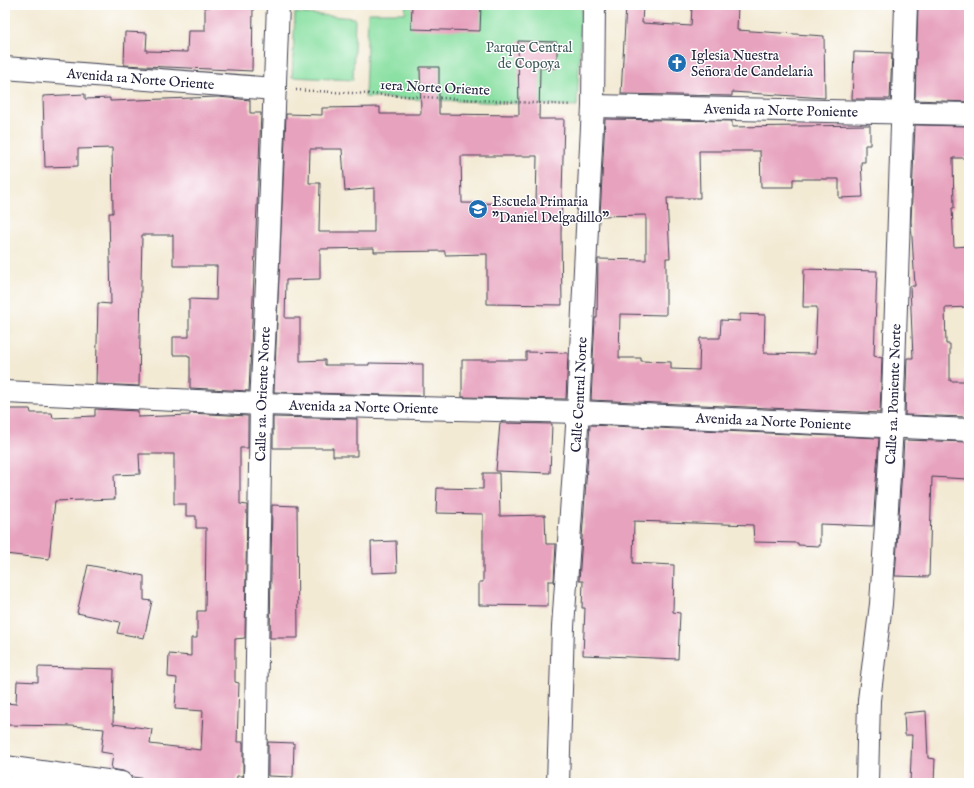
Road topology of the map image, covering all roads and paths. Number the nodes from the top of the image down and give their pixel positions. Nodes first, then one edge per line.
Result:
1 (278, 5) edge
2 (594, 5) edge
3 (906, 5) edge
4 (5, 68) edge
5 (275, 88) junction
6 (593, 106) junction
7 (902, 112) junction
8 (969, 114) edge
9 (5, 392) edge
10 (261, 404) junction
11 (578, 412) junction
12 (892, 427) junction
13 (969, 430) edge
14 (5, 767) edge
15 (122, 783) edge
16 (255, 783) edge
17 (558, 783) edge
18 (867, 783) edge

1 - 5 street, Calle 1a. Oriente Norte
2 - 6 street, Calle Central Norte
3 - 7 street, Calle 1a. Poniente Norte
4 - 5 street, Avenida 1a Norte Oriente
5 - 6 path, 1era Norte Oriente
5 - 10 street, Calle 1a. Oriente Norte
6 - 7 street, Avenida 1a Norte Poniente
6 - 11 street, Calle Central Norte
7 - 8 street, Avenida 1a Norte Poniente
7 - 12 street, Calle 1a. Poniente Norte
9 - 10 street, Avenida 2a Norte Oriente
10 - 11 street, Avenida 2a Norte Oriente
10 - 16 street, Calle 1a. Oriente Norte
11 - 12 street, Avenida 2a Norte Poniente
11 - 17 street, Calle Central Norte
12 - 13 street, Avenida 2a Norte Poniente
12 - 18 street, Calle 1a. Poniente Norte
14 - 15 street

